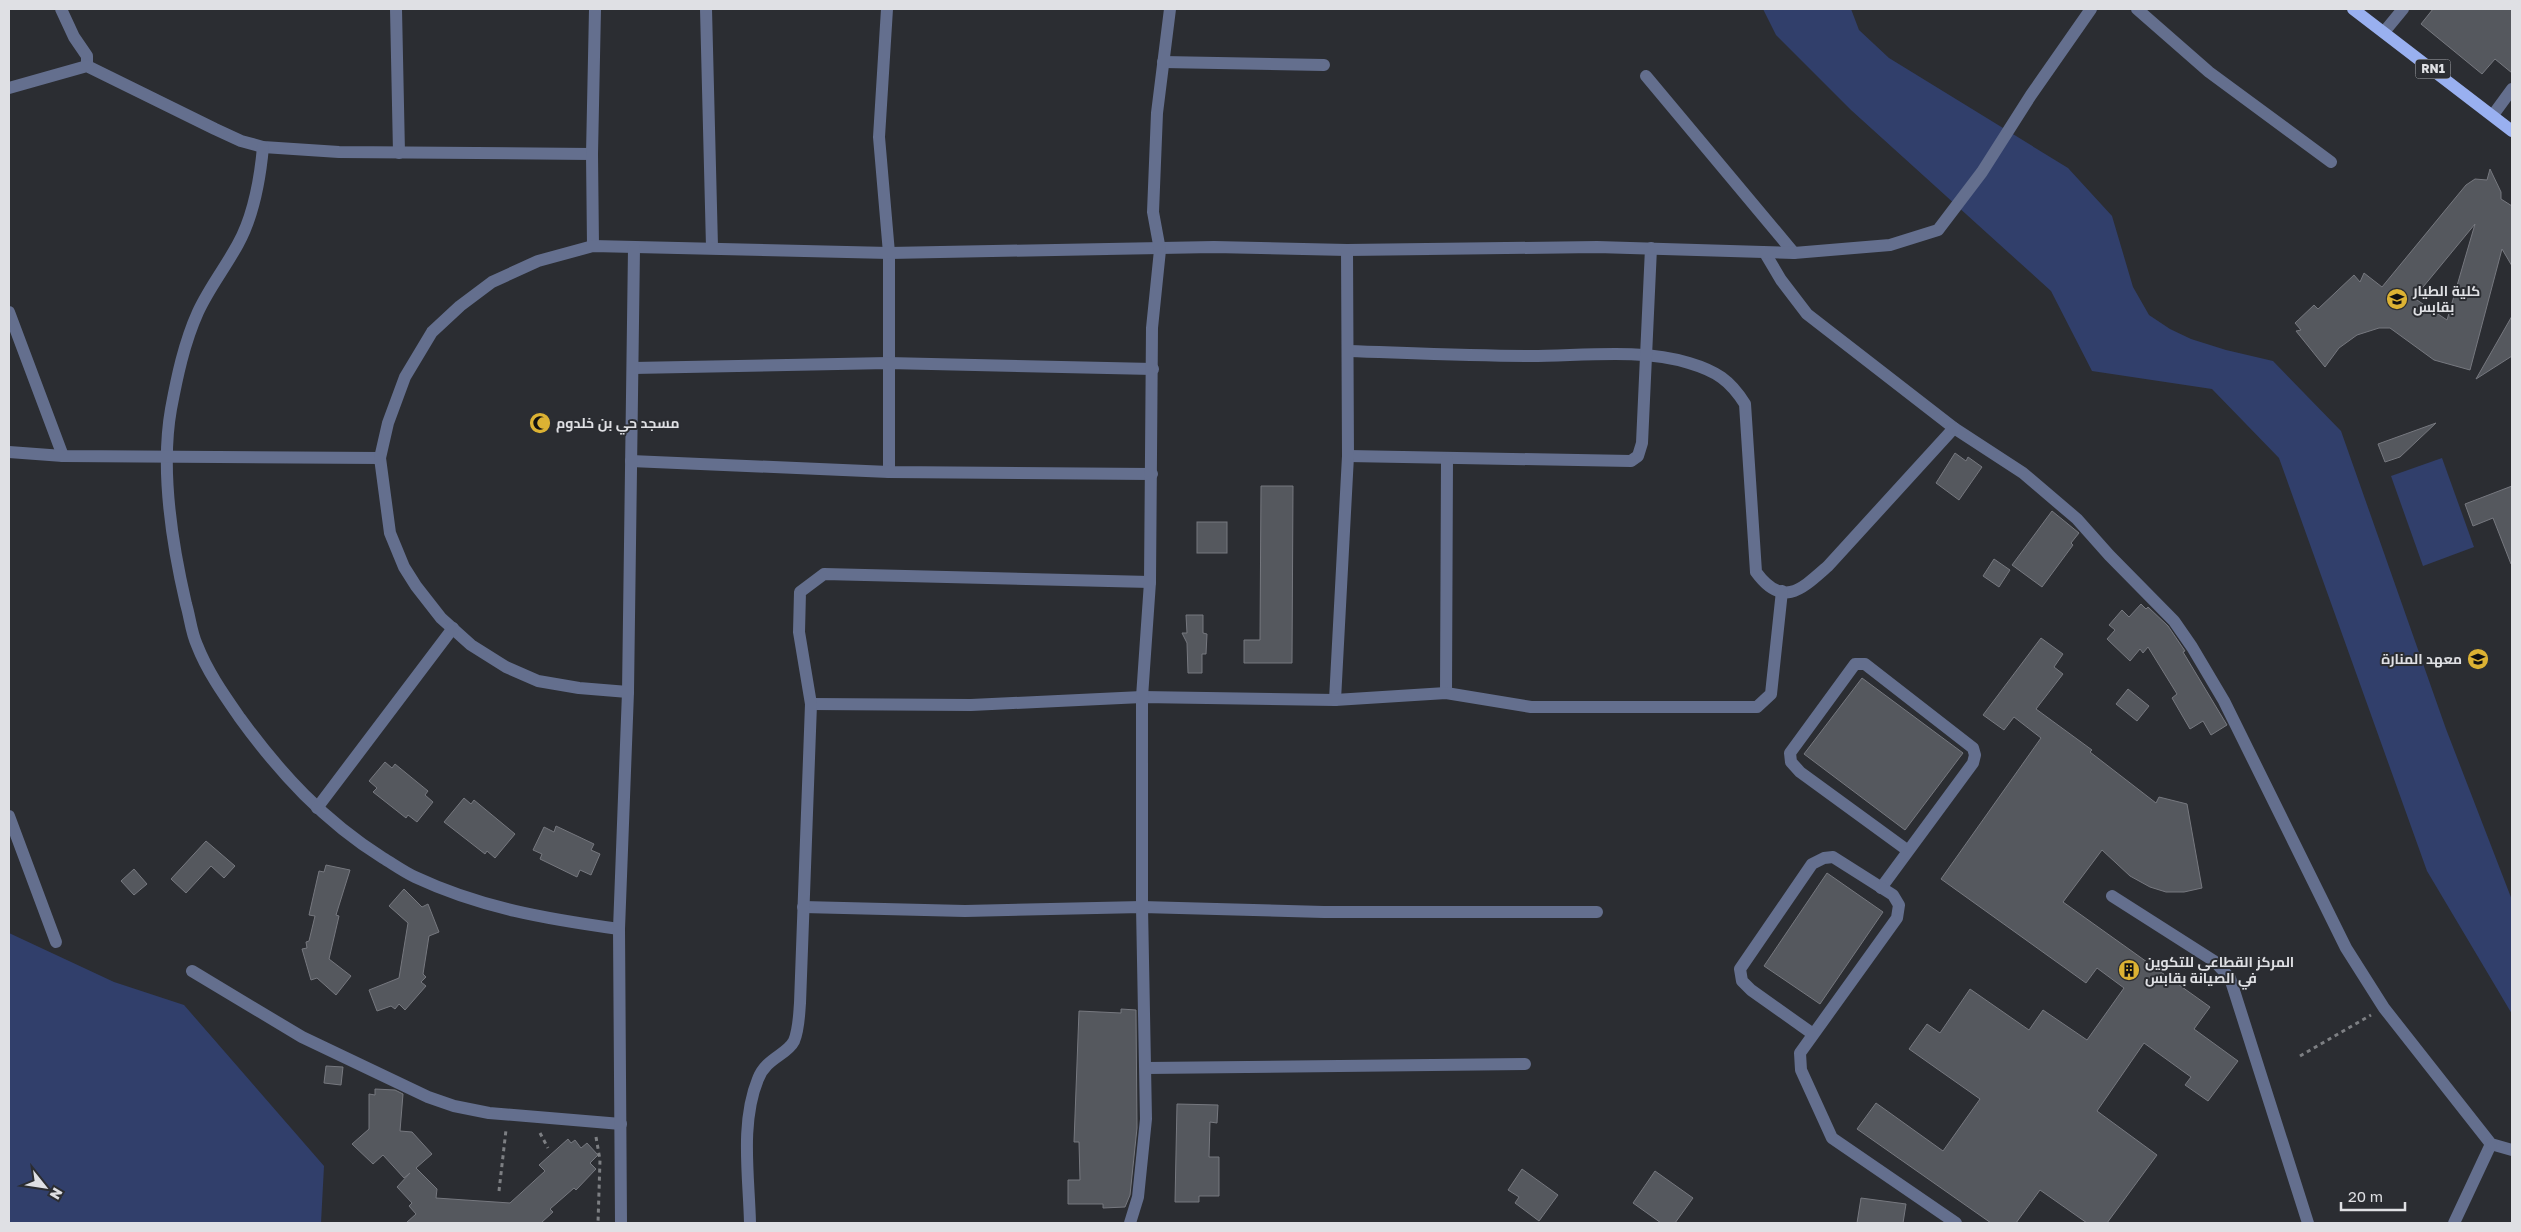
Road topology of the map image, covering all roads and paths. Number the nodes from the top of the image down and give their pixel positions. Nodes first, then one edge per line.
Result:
1 (61, 9) edge
2 (396, 9) edge
3 (595, 9) edge
4 (706, 9) edge
5 (887, 9) edge
6 (1170, 9) edge
7 (2090, 9) edge
8 (2137, 9) edge
9 (2353, 9) edge
10 (2403, 9) edge
11 (2384, 32) junction
12 (1163, 62) junction
13 (1324, 65) dead end
14 (87, 66) junction
15 (1646, 76) dead end
16 (9, 88) edge
17 (2512, 89) edge
18 (2493, 115) junction
19 (2512, 131) edge
20 (263, 147) junction
21 (399, 153) junction
22 (592, 154) junction
23 (2331, 162) dead end
24 (593, 246) junction
25 (712, 247) junction
26 (634, 248) junction
27 (1651, 248) junction
28 (1160, 250) junction
29 (1348, 250) junction
30 (889, 253) junction
31 (1765, 253) junction
32 (1794, 254) junction
33 (9, 312) edge
34 (1349, 350) junction
35 (1646, 355) junction
36 (888, 364) junction
37 (633, 368) junction
38 (1153, 369) junction
39 (1954, 428) junction
40 (9, 452) edge
41 (168, 455) junction
42 (63, 456) junction
43 (1348, 456) junction
44 (380, 458) junction
45 (1447, 459) junction
46 (631, 461) junction
47 (889, 472) junction
48 (1152, 474) junction
49 (1150, 582) junction
50 (1782, 591) junction
51 (453, 628) junction
52 (628, 692) junction
53 (1446, 693) junction
54 (1142, 697) junction
55 (1335, 700) junction
56 (811, 704) junction
57 (317, 808) junction
58 (9, 816) edge
59 (1907, 850) junction
60 (1881, 888) junction
61 (2112, 896) dead end
62 (803, 907) junction
63 (1142, 907) junction
64 (1597, 912) dead end
65 (619, 929) junction
66 (56, 942) dead end
67 (192, 970) dead end
68 (2384, 1008) junction
69 (1813, 1034) junction
70 (2300, 1056) dead end
71 (1525, 1064) dead end
72 (1146, 1068) junction
73 (621, 1124) junction
74 (506, 1126) dead end
75 (598, 1140) dead end
76 (2491, 1144) junction
77 (2512, 1150) edge
78 (499, 1191) dead end
79 (598, 1223) edge
80 (621, 1223) edge
81 (750, 1223) edge
82 (1130, 1223) edge
83 (1956, 1223) edge
84 (2308, 1223) edge
85 (2454, 1223) edge

1 - 14 street
2 - 21 street
3 - 22 street
4 - 25 street
5 - 30 street
6 - 12 street
7 - 32 street
8 - 23 street
9 - 11 main road, RN1
10 - 11 street
11 - 18 main road, RN1
12 - 13 street
12 - 28 street
14 - 16 street
14 - 20 street
15 - 32 street
17 - 18 street
18 - 19 main road, RN1
20 - 21 street
20 - 41 street
21 - 22 street
22 - 24 street
24 - 26 street
24 - 44 street
25 - 26 street
25 - 30 street
26 - 37 street
27 - 29 street
27 - 31 street
27 - 35 street
28 - 29 street
28 - 30 street
28 - 38 street
29 - 34 street
30 - 36 street
31 - 32 street
31 - 39 street
33 - 42 street
34 - 35 street
34 - 43 street
35 - 45 street
35 - 50 street
36 - 37 street
36 - 38 street
36 - 47 street
37 - 46 street
38 - 48 street
39 - 50 street
39 - 68 street
40 - 42 street
41 - 42 street
41 - 44 street
41 - 57 street
43 - 45 street
43 - 55 street
44 - 51 street
45 - 53 street
46 - 47 street
46 - 52 street
47 - 48 street
48 - 49 street
49 - 54 street
49 - 56 street
50 - 53 street
51 - 52 street
51 - 57 street
52 - 65 street
53 - 55 street
54 - 55 street
54 - 56 street
54 - 63 street
56 - 62 street
57 - 65 street
58 - 66 street
59 - 59 street
59 - 60 street
60 - 69 street
60 - 69 street
61 - 84 street
62 - 63 street
62 - 81 street
63 - 64 street
63 - 72 street
65 - 73 street
67 - 73 street
68 - 70 path
68 - 76 street
69 - 83 street
71 - 72 street
72 - 82 street
73 - 80 street
74 - 78 path
75 - 79 path
76 - 77 street
76 - 85 street

